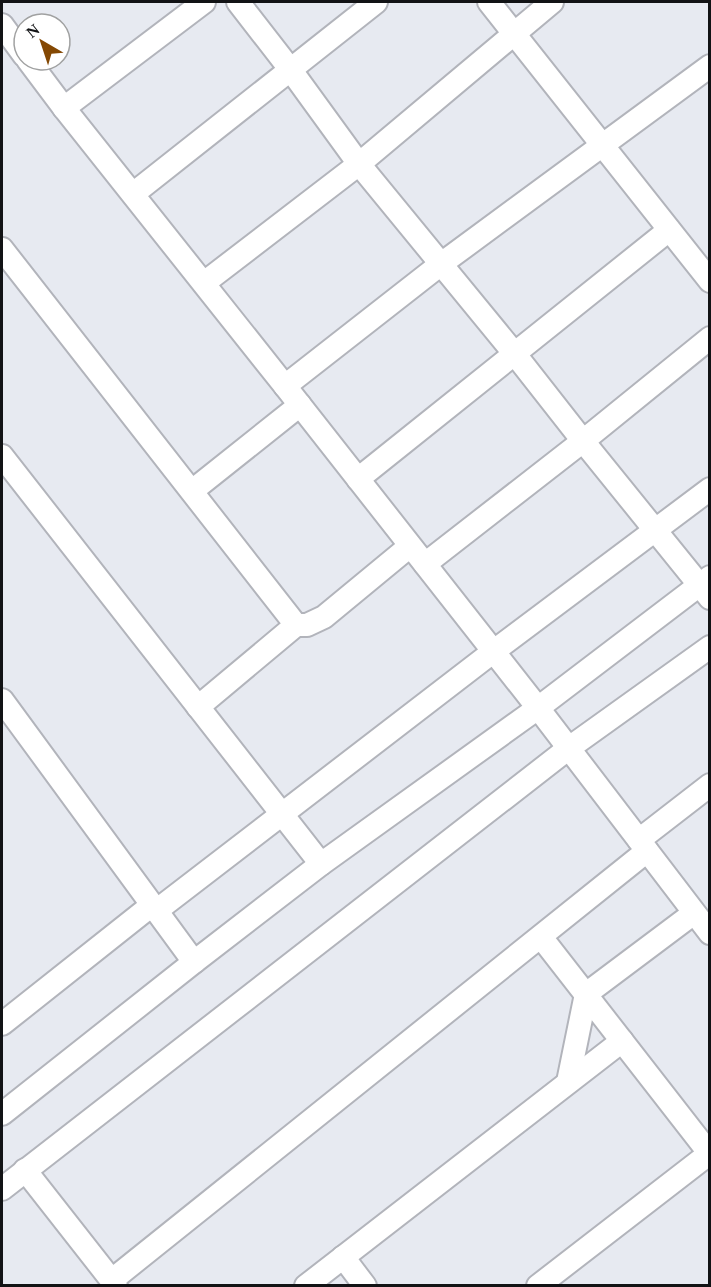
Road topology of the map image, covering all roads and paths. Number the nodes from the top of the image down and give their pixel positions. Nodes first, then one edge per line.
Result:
1 (204, 2) edge
2 (238, 2) edge
3 (376, 2) edge
4 (489, 2) edge
5 (552, 2) edge
6 (2, 25) edge
7 (513, 33) junction
8 (12, 39) edge
9 (710, 66) edge
10 (290, 69) junction
11 (37, 72) edge
12 (64, 108) junction
13 (603, 146) junction
14 (359, 164) junction
15 (133, 194) junction
16 (669, 230) junction
17 (2, 249) edge
18 (441, 264) junction
19 (708, 274) edge
20 (204, 283) junction
21 (710, 338) edge
22 (514, 353) junction
23 (285, 386) junction
24 (300, 405) junction
25 (583, 441) junction
26 (2, 456) edge
27 (358, 479) junction
28 (710, 489) edge
29 (192, 491) junction
30 (656, 530) junction
31 (411, 546) junction
32 (425, 564) junction
33 (706, 587) edge
34 (296, 625) junction
35 (710, 647) edge
36 (494, 651) junction
37 (2, 700) edge
38 (198, 706) junction
39 (538, 708) junction
40 (569, 748) junction
41 (710, 785) edge
42 (281, 814) junction
43 (643, 846) junction
44 (321, 864) junction
45 (154, 908) junction
46 (704, 923) edge
47 (541, 937) junction
48 (194, 962) junction
49 (586, 994) junction
50 (2, 1024) edge
51 (622, 1041) junction
52 (568, 1082) junction
53 (2, 1114) edge
54 (709, 1154) edge
55 (25, 1170) junction
56 (2, 1189) edge
57 (343, 1257) junction
58 (114, 1283) edge
59 (306, 1286) edge
60 (365, 1286) edge
61 (538, 1286) edge

1 - 12 street
2 - 10 street
3 - 10 street
4 - 7 street
5 - 7 street
6 - 8 street
7 - 13 street
7 - 14 street
9 - 13 street
10 - 14 street
10 - 15 street
11 - 12 street
12 - 15 street
13 - 16 street
13 - 18 street
14 - 18 street
14 - 20 street
15 - 20 street
16 - 19 street
16 - 22 street
17 - 29 street
18 - 22 street
18 - 23 street
20 - 23 street
21 - 25 street
22 - 25 street
22 - 27 street
23 - 24 street
24 - 27 street
24 - 29 street
25 - 30 street
25 - 32 street
26 - 38 street
27 - 31 street
28 - 30 street
29 - 34 street
30 - 33 street
30 - 36 street
31 - 32 street
31 - 34 street
32 - 36 street
33 - 39 street
34 - 38 street
35 - 40 street
36 - 39 street
36 - 42 street
37 - 45 street
38 - 42 street
39 - 40 street
39 - 44 street
40 - 43 street
40 - 55 street
41 - 43 street
42 - 44 street
42 - 45 street
43 - 46 street
43 - 47 street
44 - 48 street
45 - 48 street
45 - 50 street
46 - 49 street
47 - 49 street
47 - 58 street
48 - 53 street
49 - 51 street
49 - 52 street
51 - 52 street
51 - 54 street
52 - 57 street
54 - 61 street
55 - 56 street
55 - 58 street
57 - 59 street
57 - 60 street

